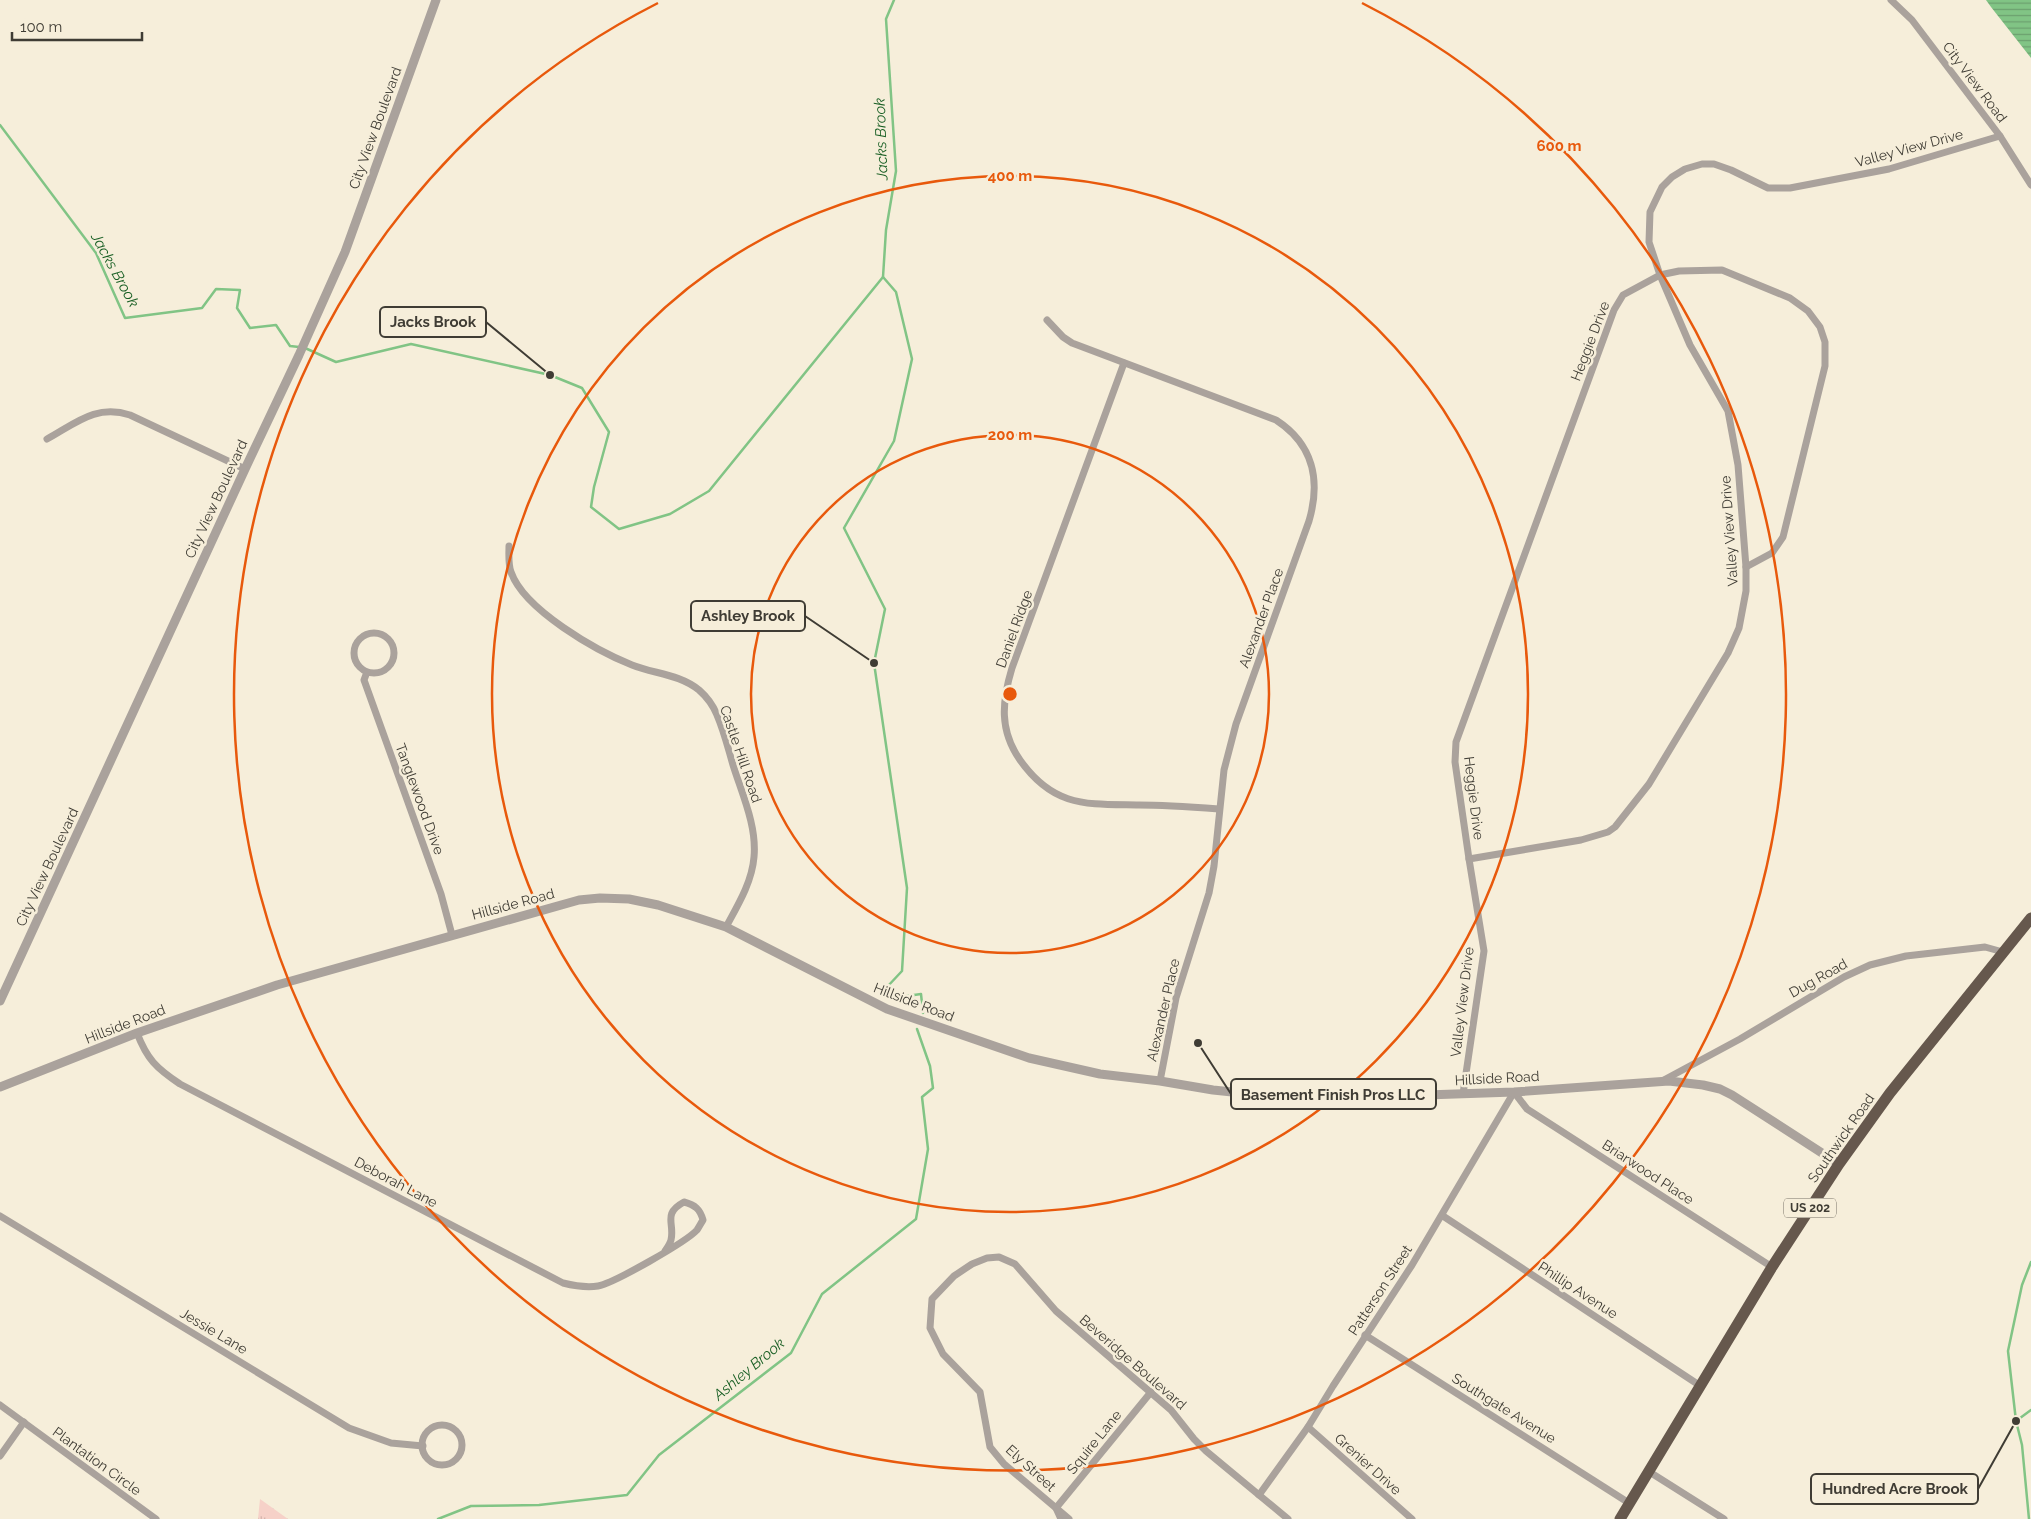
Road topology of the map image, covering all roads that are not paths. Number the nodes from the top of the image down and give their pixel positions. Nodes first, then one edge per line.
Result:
1 (436, 0) edge
2 (1891, 0) edge
3 (2000, 136) junction
4 (2031, 185) edge
5 (1660, 275) junction
6 (1047, 320) dead end
7 (1124, 363) junction
8 (47, 439) dead end
9 (245, 469) junction
10 (509, 546) dead end
11 (1746, 567) junction
12 (367, 672) junction
13 (1219, 809) junction
14 (1470, 859) junction
15 (2031, 918) edge
16 (726, 927) junction
17 (452, 935) junction
18 (2003, 952) junction
19 (0, 1001) edge
20 (137, 1033) junction
21 (1160, 1081) junction
22 (1661, 1081) junction
23 (0, 1087) edge
24 (1514, 1092) junction
25 (1462, 1094) junction
26 (1839, 1164) junction
27 (0, 1216) edge
28 (1443, 1216) junction
29 (665, 1251) junction
30 (1772, 1267) junction
31 (954, 1276) joint
32 (1366, 1335) junction
33 (1700, 1385) junction
34 (1152, 1392) junction
35 (0, 1405) edge
36 (24, 1422) junction
37 (1308, 1427) junction
38 (423, 1446) junction
39 (0, 1456) edge
40 (1648, 1471) junction
41 (1260, 1495) junction
42 (1629, 1503) junction
43 (1056, 1508) junction
44 (156, 1519) edge
45 (1061, 1519) edge
46 (1069, 1519) edge
47 (1288, 1519) edge
48 (1412, 1519) edge
49 (1620, 1519) edge
50 (1724, 1519) edge

1 - 9 street, City View Boulevard
2 - 3 street, City View Road
3 - 4 street, City View Road
3 - 5 street, Valley View Drive
5 - 11 street, Valley View Drive
5 - 11 street, Heggie Drive
5 - 14 street, Heggie Drive
6 - 7 street, Alexander Place
7 - 13 street, Alexander Place
7 - 13 street, Daniel Ridge
8 - 9 street
9 - 19 street, City View Boulevard
10 - 16 street, Castle Hill Road
11 - 14 street, Valley View Drive
12 - 12 street, Tanglewood Drive
12 - 17 street, Tanglewood Drive
13 - 21 street, Alexander Place
14 - 25 street, Valley View Drive
15 - 18 highway, Southwick Road / US 202
16 - 17 street, Hillside Road
16 - 21 street, Hillside Road
17 - 20 street, Hillside Road
18 - 22 street, Dug Road
18 - 26 highway, Southwick Road / US 202
20 - 23 street, Hillside Road
20 - 29 street, Deborah Lane
21 - 25 street, Hillside Road
22 - 24 street, Hillside Road
22 - 26 street, Hillside Road
24 - 25 street, Hillside Road
24 - 28 street, Patterson Street
24 - 30 street, Briarwood Place
26 - 30 highway, Southwick Road / US 202
27 - 38 street, Jessie Lane
28 - 32 street, Patterson Street
28 - 33 street, Phillip Avenue
29 - 29 street, Deborah Lane
30 - 33 highway, Southwick Road / US 202
31 - 34 street, Beveridge Boulevard
31 - 43 street, Ely Street
32 - 37 street, Patterson Street
32 - 42 street, Southgate Avenue
33 - 40 highway, Southwick Road / US 202
34 - 41 street, Beveridge Boulevard
34 - 43 street, Squire Lane
35 - 36 street, Plantation Circle
36 - 39 street
36 - 44 street, Plantation Circle
37 - 41 street, Patterson Street
37 - 48 street, Grenier Drive
38 - 38 street
40 - 42 highway, Southwick Road / US 202
40 - 50 street
41 - 47 street, Beveridge Boulevard
42 - 49 highway, Southwick Road / US 202
43 - 45 street
43 - 46 street, Ely Street

